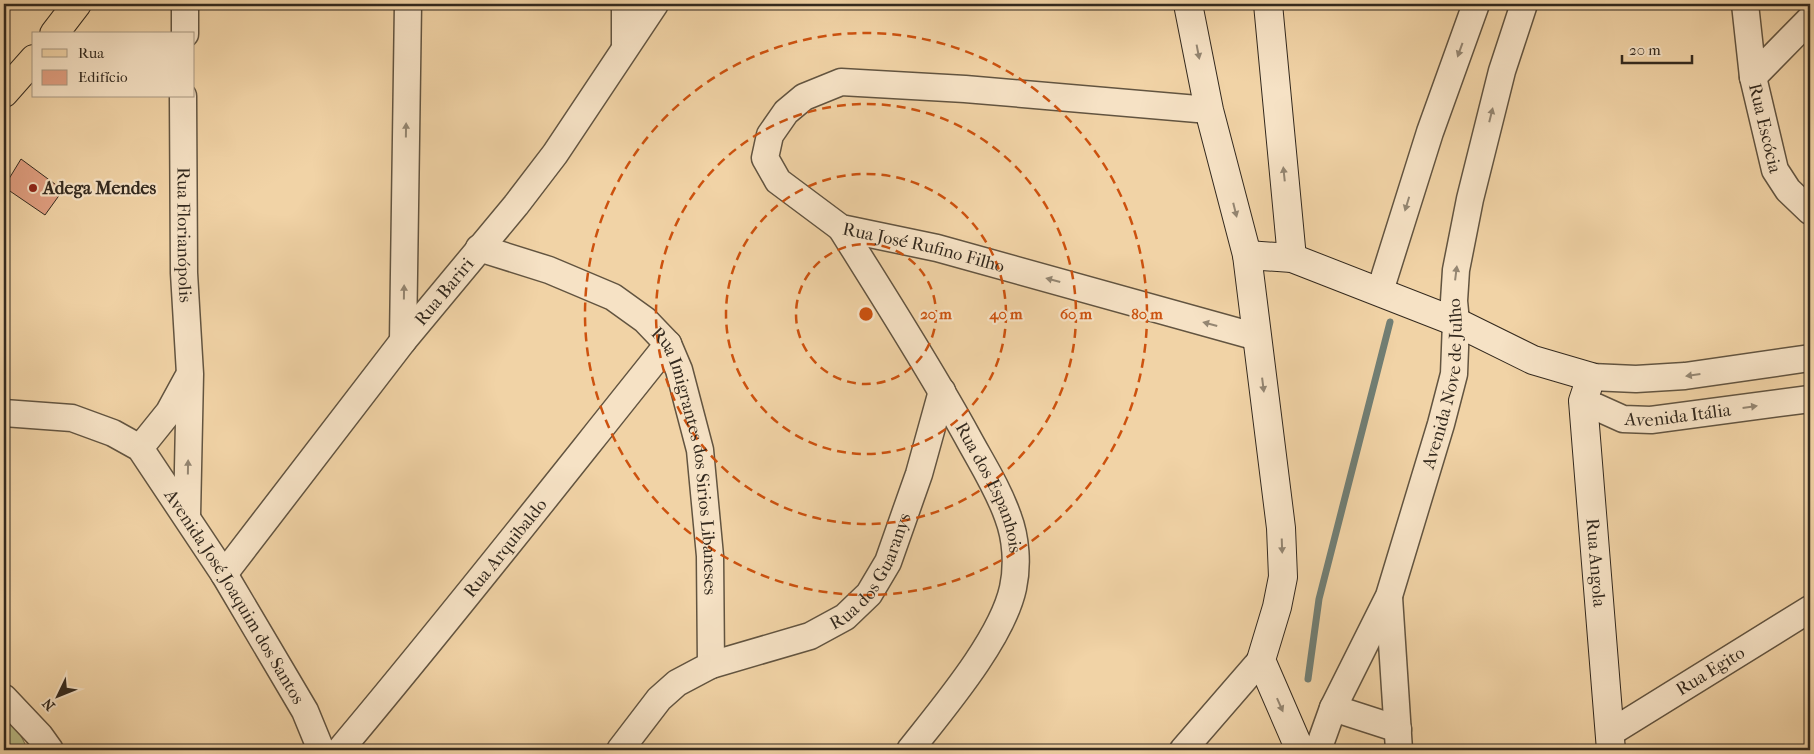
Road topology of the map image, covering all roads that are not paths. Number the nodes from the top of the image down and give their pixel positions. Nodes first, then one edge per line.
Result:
1 (78, 4) edge
2 (185, 4) edge
3 (408, 4) edge
4 (625, 4) edge
5 (655, 4) edge
6 (1188, 4) edge
7 (1268, 4) edge
8 (1476, 4) edge
9 (1524, 4) edge
10 (1745, 4) edge
11 (1810, 19) edge
12 (56, 32) edge
13 (185, 32) edge
14 (625, 46) junction
15 (32, 61) edge
16 (1753, 77) junction
17 (4, 93) edge
18 (183, 98) edge
19 (1209, 110) junction
20 (1810, 211) edge
21 (841, 228) junction
22 (479, 248) junction
23 (1247, 254) junction
24 (1292, 258) junction
25 (1380, 291) junction
26 (1456, 322) junction
27 (1257, 337) junction
28 (403, 341) junction
29 (668, 344) junction
30 (1810, 358) edge
31 (190, 374) junction
32 (1587, 389) junction
33 (942, 391) junction
34 (1810, 399) edge
35 (4, 413) edge
36 (140, 448) junction
37 (186, 516) junction
38 (224, 574) junction
39 (1389, 596) junction
40 (1810, 609) edge
41 (1261, 660) junction
42 (711, 665) junction
43 (4, 698) edge
44 (1333, 708) junction
45 (1399, 740) edge
46 (1610, 742) edge
47 (50, 750) edge
48 (321, 750) edge
49 (340, 750) edge
50 (620, 750) edge
51 (910, 750) edge
52 (1183, 750) edge
53 (1300, 750) edge
54 (1318, 750) edge

1 - 12 main road
2 - 13 street
28 -> 3 street
4 - 14 street
5 - 14 street, Rua Bariri
6 -> 19 main road
24 -> 7 main road
8 -> 25 street
26 -> 9 street, Avenida Nove de Julho
10 - 16 street, Rua Escócia
11 - 16 street
14 - 22 street, Rua Bariri
15 - 17 main road
16 - 20 street, Rua Escócia
18 - 31 street, Rua Florianópolis
19 - 21 street, Rua José Rufino Filho
19 -> 23 main road
27 -> 21 street, Rua José Rufino Filho
21 - 33 street, Rua dos Espanhois
22 - 28 street, Rua Bariri
22 - 29 street, Rua Imigrantes dos Sirios Libaneses
23 - 24 main road, Avenida Itália
23 - 27 main road
24 - 25 main road, Avenida Itália
25 - 26 main road, Avenida Itália
26 - 32 main road, Avenida Itália
26 - 39 street, Avenida Nove de Julho
27 -> 41 main road
28 - 38 street, Rua Bariri
29 - 42 street, Rua Imigrantes dos Sirios Libaneses
29 - 49 street, Rua Arquibaldo
30 -> 32 street, Avenida Itália
31 - 36 street
37 -> 31 street, Rua Florianópolis
32 -> 34 street, Avenida Itália
32 - 46 main road, Rua Angola
33 - 42 street, Rua dos Guaranys
33 - 51 street, Rua dos Espanhois
35 - 36 street
36 - 37 street, Avenida José Joaquim dos Santos
37 - 38 street, Avenida José Joaquim dos Santos
38 - 48 street, Avenida José Joaquim dos Santos
39 - 44 street, Avenida Nove de Julho
39 - 45 street
40 - 46 street, Rua Egito
41 - 52 street
41 -> 53 main road
42 - 50 street
43 - 47 street
44 - 45 street
44 - 54 street, Avenida Nove de Julho

